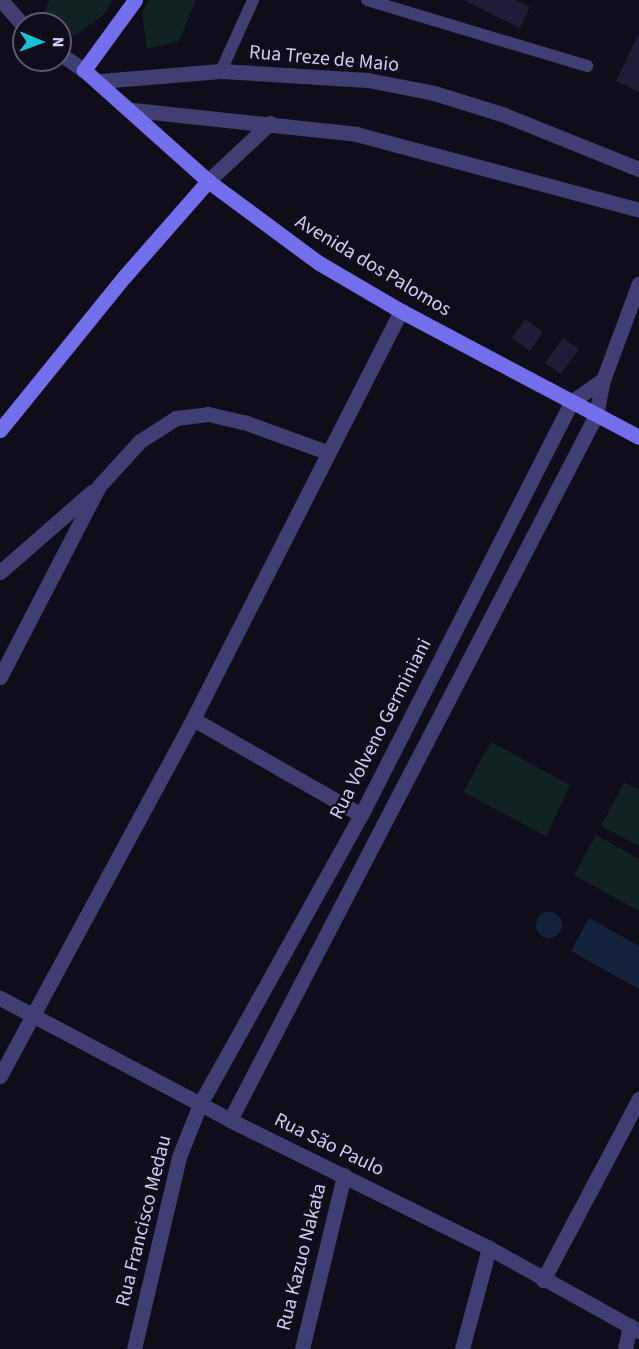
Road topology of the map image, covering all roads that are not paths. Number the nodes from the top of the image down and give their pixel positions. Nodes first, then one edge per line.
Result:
1 (2, 0) edge
2 (135, 0) edge
3 (253, 0) edge
4 (367, 0) edge
5 (12, 12) edge
6 (72, 62) edge
7 (587, 66) dead end
8 (84, 70) junction
9 (221, 71) junction
10 (100, 81) junction
11 (133, 110) junction
12 (270, 123) junction
13 (639, 169) edge
14 (208, 181) junction
15 (639, 210) edge
16 (639, 283) edge
17 (401, 311) junction
18 (603, 380) junction
19 (571, 402) junction
20 (596, 415) junction
21 (0, 430) edge
22 (639, 437) edge
23 (327, 452) junction
24 (99, 486) junction
25 (0, 572) edge
26 (0, 677) edge
27 (193, 719) junction
28 (361, 815) junction
29 (0, 998) edge
30 (32, 1015) junction
31 (0, 1076) edge
32 (639, 1099) edge
33 (200, 1104) junction
34 (230, 1120) junction
35 (344, 1175) junction
36 (489, 1248) junction
37 (543, 1280) junction
38 (634, 1328) edge
39 (134, 1349) edge
40 (302, 1349) edge
41 (462, 1349) edge
42 (626, 1349) edge

1 - 5 street
2 - 8 street
3 - 9 lane
4 - 7 lane
6 - 8 street
8 - 10 street, Avenida dos Palomos
9 - 10 street, Rua Treze de Maio
9 - 13 street, Rua Treze de Maio
10 - 11 street, Avenida dos Palomos
11 - 12 street
11 - 14 street, Avenida dos Palomos
12 - 14 street
12 - 15 street
14 - 17 street, Avenida dos Palomos
14 - 21 street
16 - 18 street
17 - 19 street, Avenida dos Palomos
17 - 23 street
18 - 19 street, Rua Volveno Germiniani
18 - 20 street
19 - 20 street, Avenida dos Palomos
19 - 28 street, Rua Volveno Germiniani
20 - 22 street, Avenida dos Palomos
20 - 34 street
23 - 24 street
23 - 27 street
24 - 25 street
24 - 26 street
27 - 28 street
27 - 30 street
28 - 33 street, Rua Volveno Germiniani
29 - 30 street, Rua São Paulo
30 - 31 street
30 - 33 street, Rua São Paulo
32 - 37 street
33 - 34 street, Rua São Paulo
33 - 39 street, Rua Francisco Medau
34 - 35 street, Rua São Paulo
35 - 36 street, Rua São Paulo
35 - 40 street, Rua Kazuo Nakata
36 - 37 street, Rua São Paulo
36 - 41 street
37 - 38 street, Rua São Paulo
38 - 42 street

